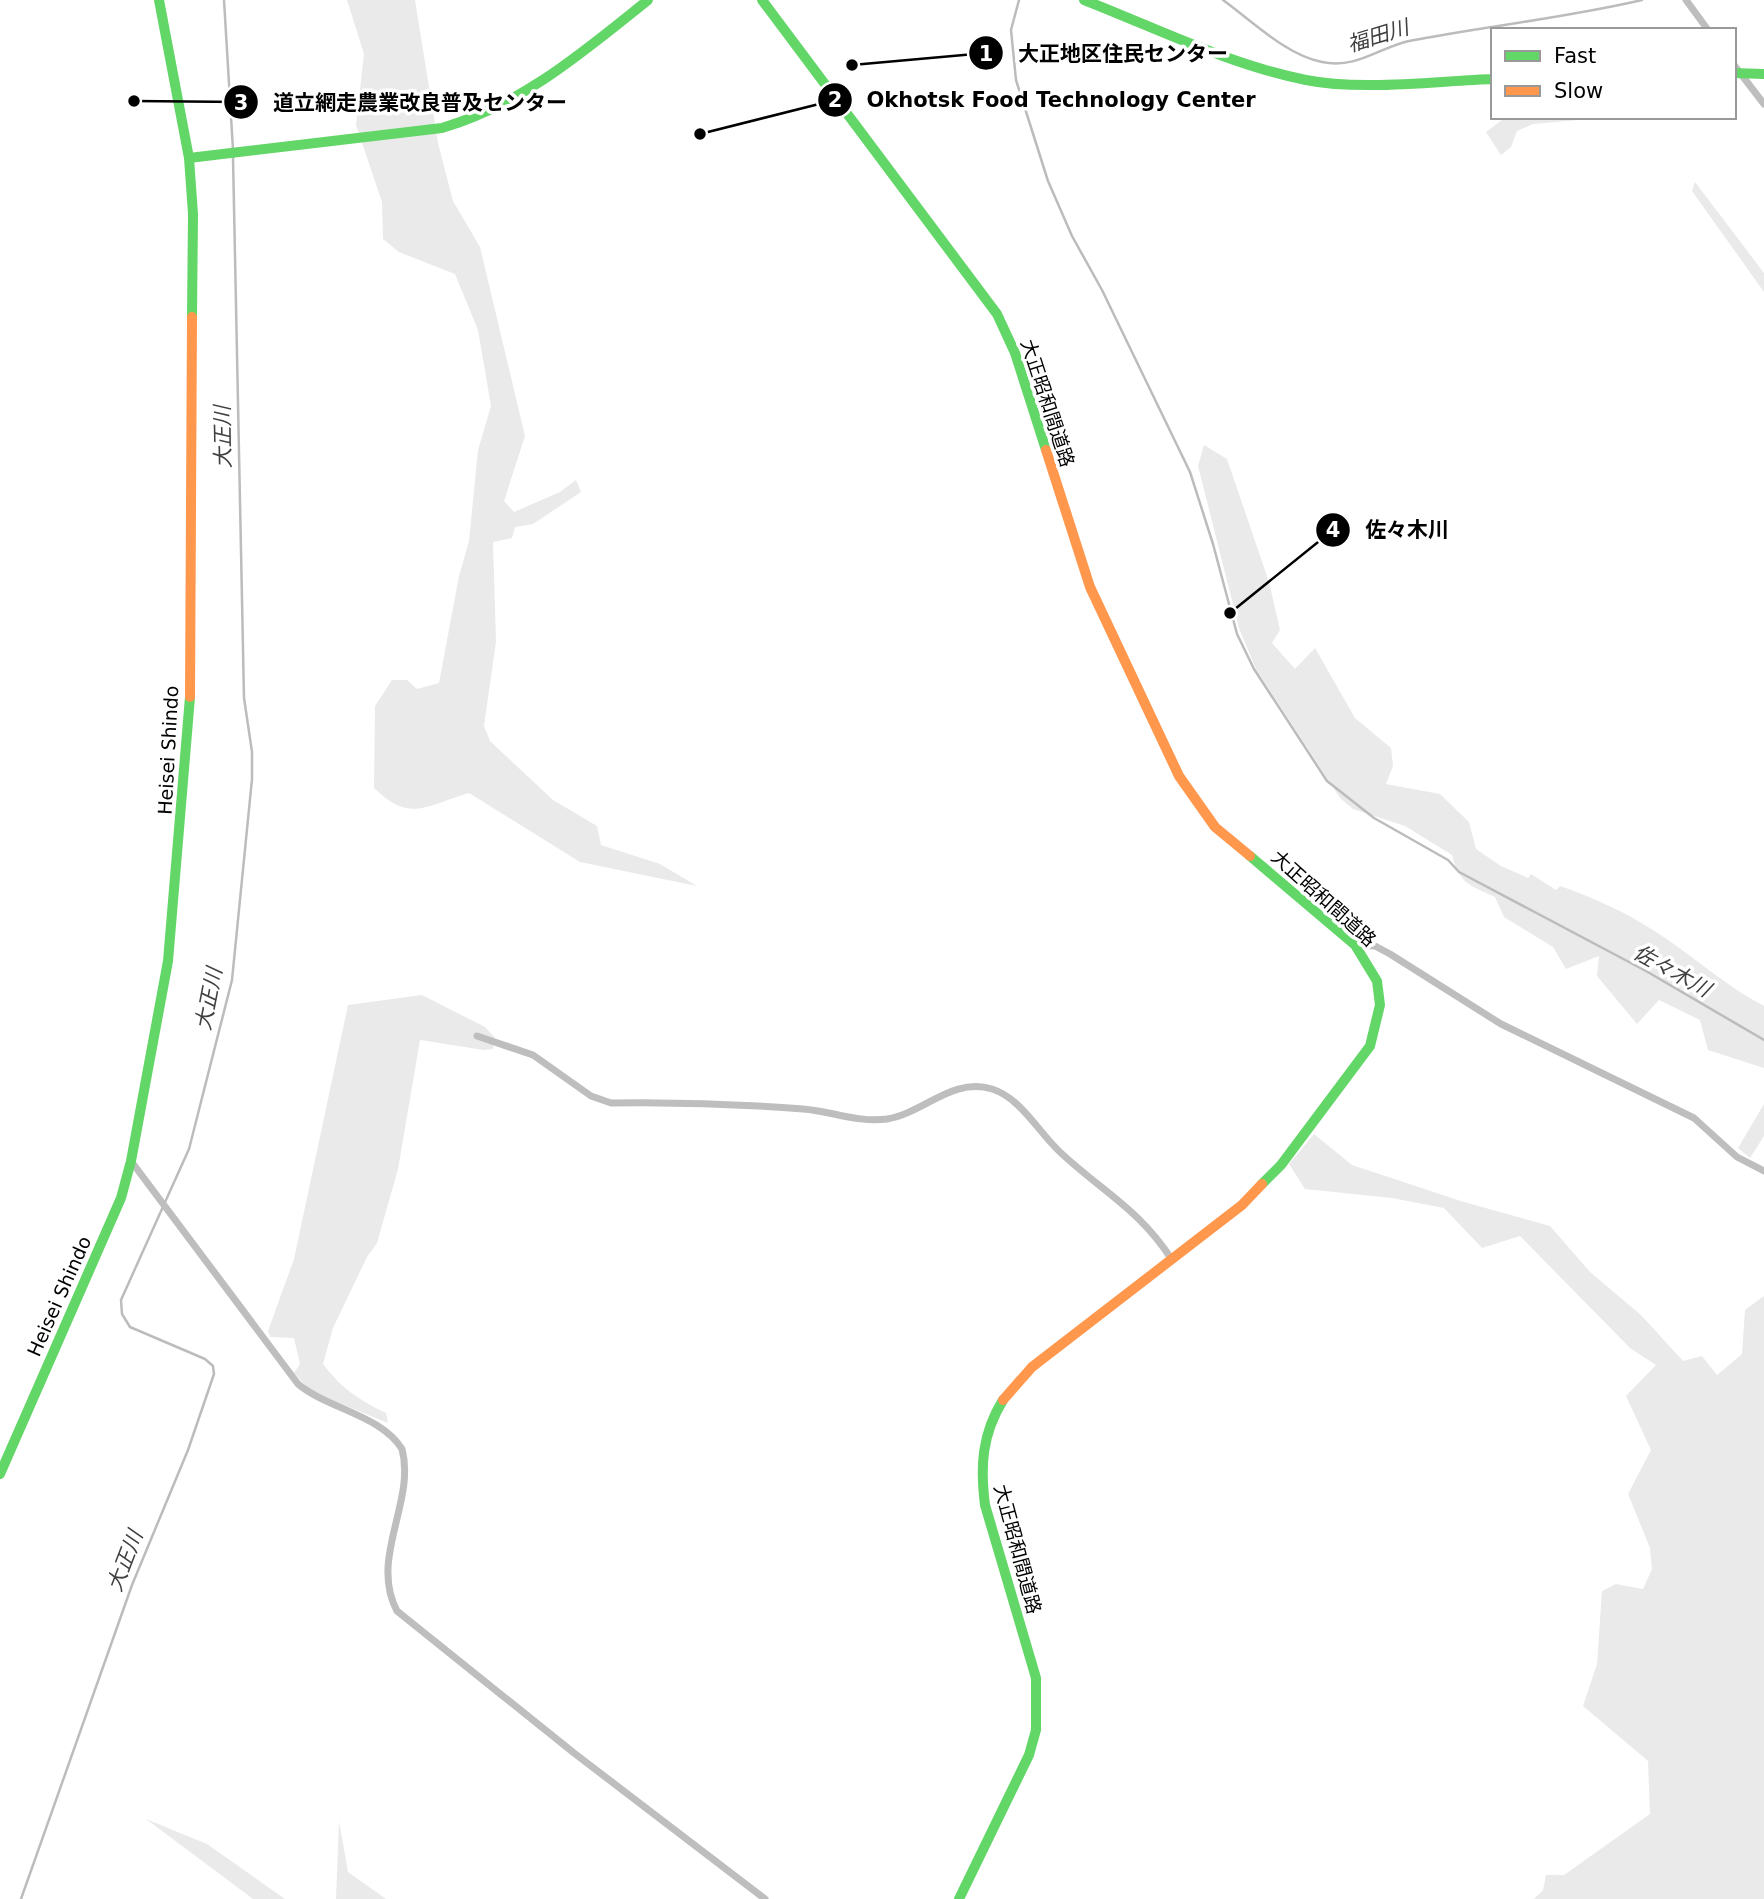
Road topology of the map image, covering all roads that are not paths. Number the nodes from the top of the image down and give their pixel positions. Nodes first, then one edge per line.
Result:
1 (159, 0) edge
2 (648, 0) edge
3 (762, 0) edge
4 (1084, 0) edge
5 (1686, 0) edge
6 (1707, 28) edge
7 (1736, 70) edge
8 (1764, 74) edge
9 (1491, 79) edge
10 (1764, 104) edge
11 (189, 158) junction
12 (1355, 945) junction
13 (477, 1036) dead end
14 (131, 1161) junction
15 (1764, 1171) edge
16 (1172, 1260) junction
17 (0, 1475) edge
18 (765, 1899) edge
19 (959, 1899) edge

1 - 11 street, Heisei Shindo
2 - 11 street
3 - 12 street, 大正昭和間道路
4 - 9 street
5 - 6 street
7 - 8 street
7 - 10 street
11 - 14 street, Heisei Shindo
12 - 15 street
12 - 16 street, 大正昭和間道路
13 - 16 street
14 - 17 street, Heisei Shindo
14 - 18 street
16 - 19 street, 大正昭和間道路

